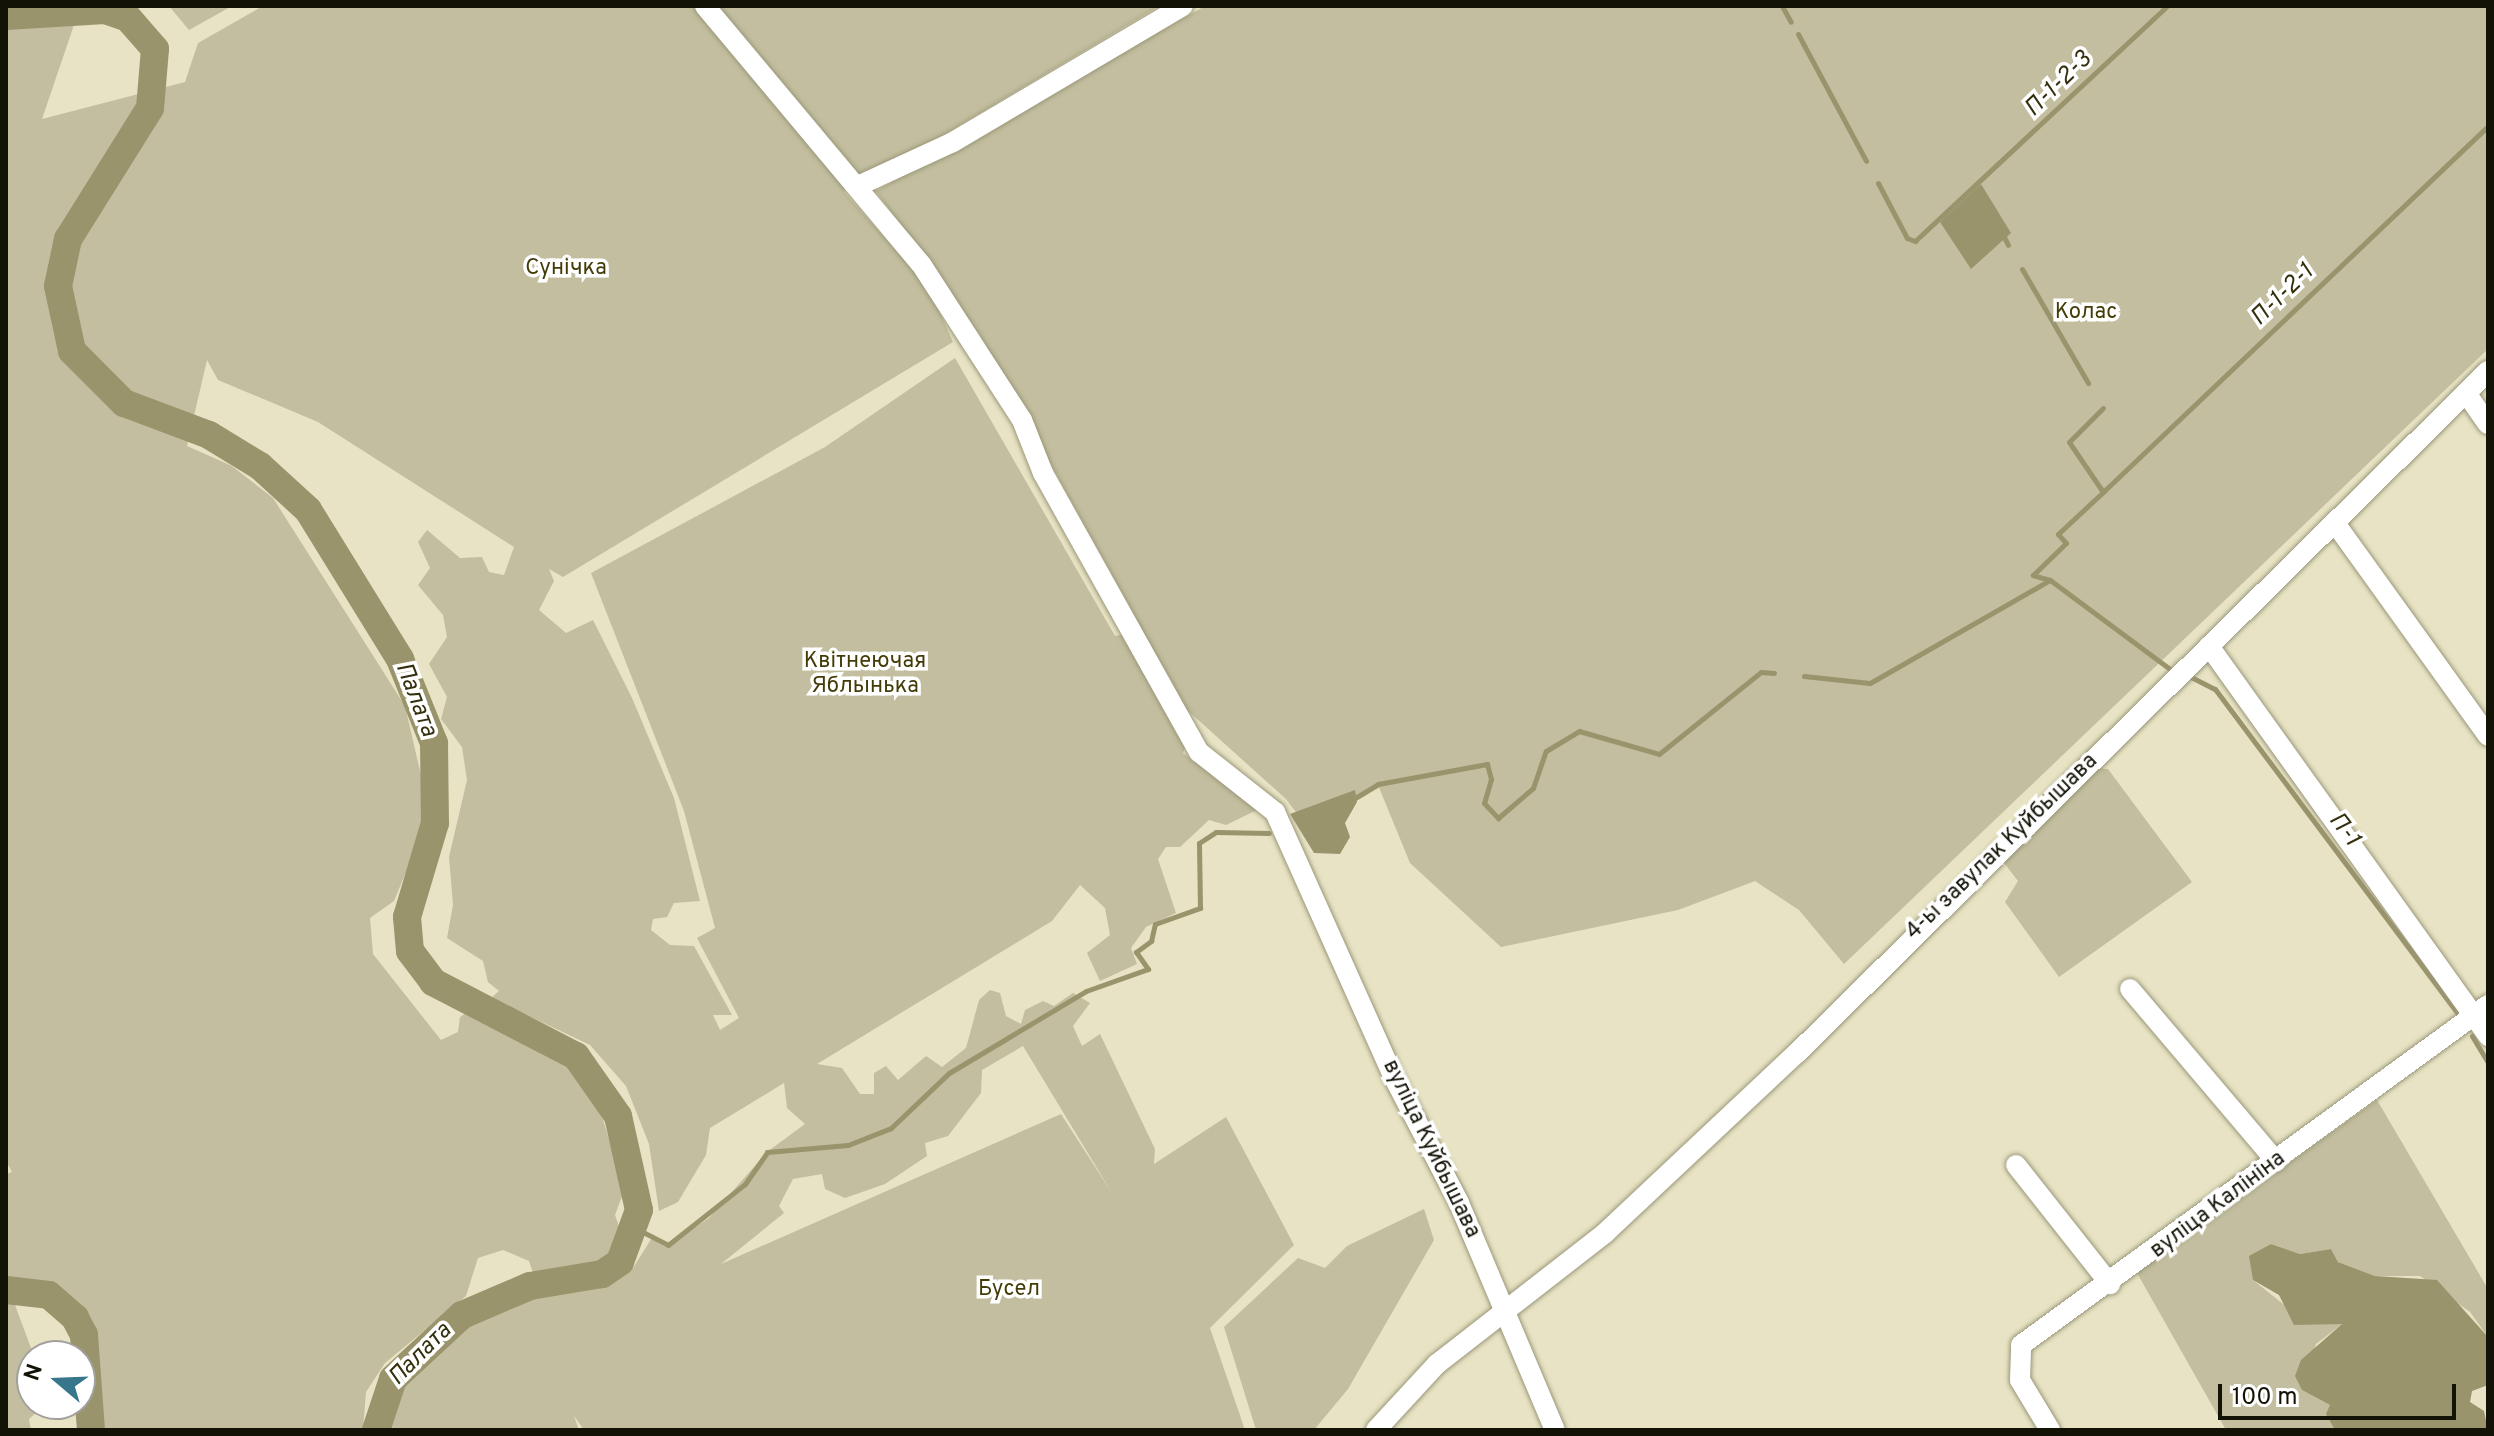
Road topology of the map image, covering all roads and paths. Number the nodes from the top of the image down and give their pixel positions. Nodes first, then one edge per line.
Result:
1 (705, 6) edge
2 (1183, 6) edge
3 (860, 185) junction
4 (2488, 371) edge
5 (2466, 393) junction
6 (2488, 424) edge
7 (2335, 523) junction
8 (2209, 646) junction
9 (2488, 736) edge
10 (2130, 989) dead end
11 (2482, 1010) edge
12 (2488, 1036) edge
13 (2276, 1161) junction
14 (2016, 1165) dead end
15 (2110, 1284) junction
16 (1506, 1312) junction
17 (1376, 1430) edge
18 (1555, 1430) edge
19 (2050, 1430) edge

1 - 3 street, вуліца Куйбышава
2 - 3 street
3 - 16 street, вуліца Куйбышава
4 - 5 street, 4-ы завулак Куйбышава
5 - 6 street
5 - 7 street, 4-ы завулак Куйбышава
7 - 8 street, 4-ы завулак Куйбышава
7 - 9 street
8 - 11 street
8 - 16 street, 4-ы завулак Куйбышава
10 - 13 street
11 - 12 street
11 - 13 street, вуліца Калініна
13 - 15 street, вуліца Калініна
14 - 15 street
15 - 19 street, вуліца Калініна
16 - 17 street, 4-ы завулак Куйбышава
16 - 18 street, вуліца Куйбышава

